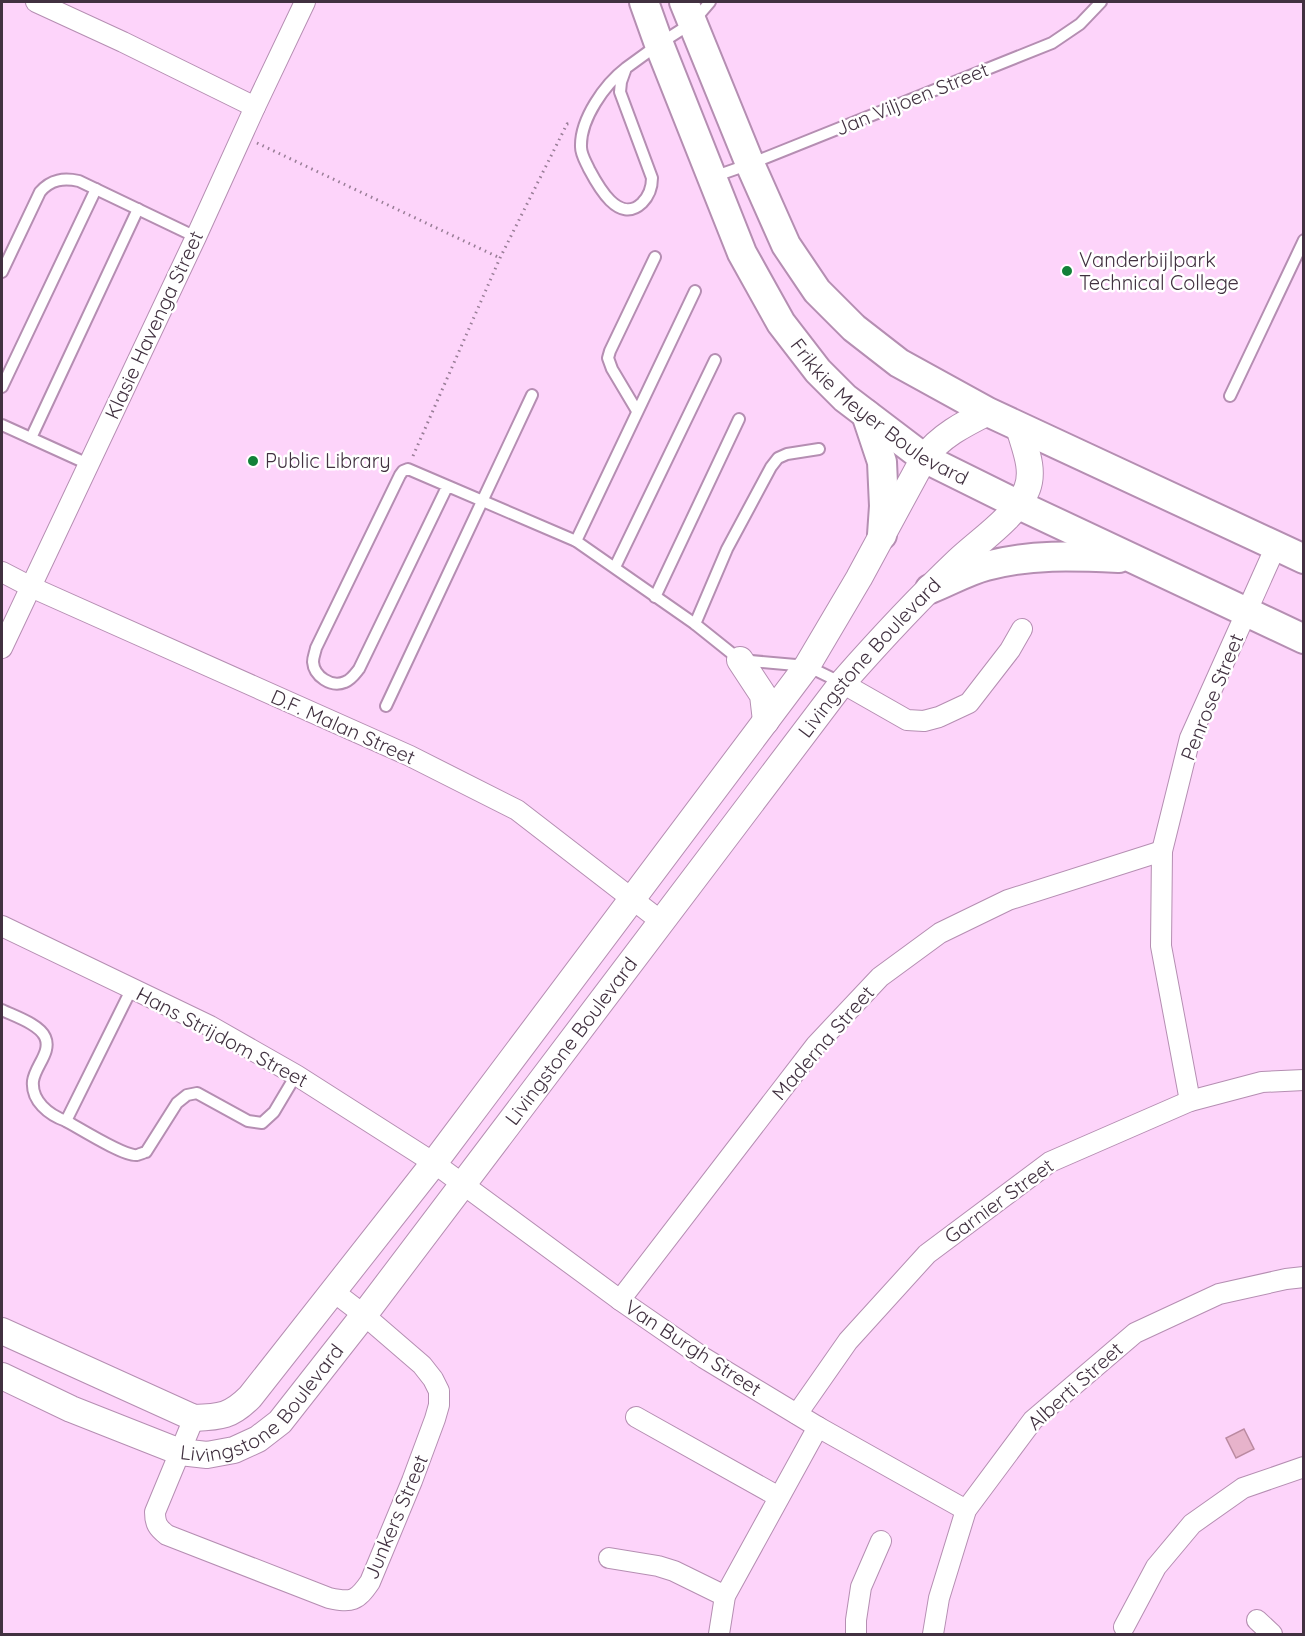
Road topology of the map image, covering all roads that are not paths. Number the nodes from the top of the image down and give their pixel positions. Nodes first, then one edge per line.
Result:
1 (36, 2) edge
2 (305, 2) edge
3 (644, 2) edge
4 (710, 2) edge
5 (1101, 2) edge
6 (688, 12) edge
7 (659, 44) junction
8 (626, 68) junction
9 (255, 107) junction
10 (750, 165) junction
11 (712, 178) junction
12 (96, 189) junction
13 (138, 209) junction
14 (196, 237) junction
15 (1304, 240) edge
16 (655, 257) dead end
17 (2, 272) edge
18 (695, 291) dead end
19 (715, 360) dead end
20 (2, 387) edge
21 (532, 395) dead end
22 (1230, 396) dead end
23 (637, 411) junction
24 (987, 412) junction
25 (866, 414) junction
26 (739, 420) dead end
27 (2, 425) edge
28 (1019, 427) junction
29 (31, 438) junction
30 (819, 449) dead end
31 (924, 458) junction
32 (88, 464) junction
33 (447, 487) junction
34 (483, 502) junction
35 (1019, 505) junction
36 (882, 535) junction
37 (576, 541) junction
38 (1276, 546) junction
39 (1130, 559) junction
40 (1304, 559) edge
41 (615, 567) junction
42 (2, 572) edge
43 (31, 587) junction
44 (930, 589) junction
45 (655, 597) junction
46 (1247, 612) junction
47 (695, 624) junction
48 (1022, 629) dead end
49 (1304, 639) edge
50 (2, 648) edge
51 (740, 660) junction
52 (807, 666) junction
53 (842, 683) junction
54 (386, 706) dead end
55 (766, 721) junction
56 (1162, 851) junction
57 (632, 899) junction
58 (662, 922) junction
59 (2, 926) edge
60 (132, 988) junction
61 (2, 1010) edge
62 (296, 1075) junction
63 (1304, 1080) edge
64 (1190, 1101) junction
65 (66, 1121) junction
66 (434, 1163) junction
67 (463, 1184) junction
68 (1304, 1277) edge
69 (334, 1292) junction
70 (620, 1300) junction
71 (364, 1315) junction
72 (2, 1331) edge
73 (2, 1376) edge
74 (797, 1414) junction
75 (636, 1417) dead end
76 (194, 1418) junction
77 (818, 1427) junction
78 (180, 1452) junction
79 (1303, 1468) edge
80 (779, 1497) junction
81 (966, 1510) junction
82 (881, 1542) dead end
83 (609, 1558) dead end
84 (725, 1596) junction
85 (1257, 1620) dead end
86 (1124, 1627) dead end
87 (719, 1635) edge
88 (856, 1635) edge
89 (933, 1635) edge
90 (1272, 1635) edge

1 - 9 street
2 - 9 street, Klasie Havenga Street
3 - 7 main road, Frikkie Meyer Boulevard
4 - 6 lane
5 - 10 lane, Jan Viljoen Street
6 - 7 lane
6 - 10 main road
7 - 8 lane
7 - 11 main road, Frikkie Meyer Boulevard
8 - 8 lane
9 - 14 street, Klasie Havenga Street
10 - 11 lane, Jan Viljoen Street
10 - 24 main road
11 - 25 main road, Frikkie Meyer Boulevard
12 - 13 lane
12 - 17 lane
12 - 20 lane
13 - 14 lane
13 - 29 lane
14 - 32 street, Klasie Havenga Street
15 - 22 lane
16 - 23 lane
18 - 23 lane
19 - 41 lane
21 - 34 lane
23 - 37 lane
24 - 28 main road
24 - 31 street, Livingstone Boulevard
25 - 31 main road, Frikkie Meyer Boulevard
25 - 36 main road
26 - 45 lane
27 - 29 lane
28 - 35 street, Livingstone Boulevard
28 - 38 main road
29 - 32 lane
30 - 47 lane
31 - 35 main road, Frikkie Meyer Boulevard
31 - 36 street, Livingstone Boulevard
32 - 43 street, Klasie Havenga Street
33 - 33 lane
33 - 34 lane
34 - 37 lane
34 - 54 lane
35 - 39 main road, Frikkie Meyer Boulevard
35 - 44 street, Livingstone Boulevard
36 - 52 street, Livingstone Boulevard
37 - 41 lane
38 - 40 main road
38 - 46 street, Penrose Street
39 - 44 main road
39 - 46 main road, Frikkie Meyer Boulevard
41 - 45 lane
42 - 43 street, D.F. Malan Street
43 - 50 street, Klasie Havenga Street
43 - 57 street, D.F. Malan Street
44 - 53 street, Livingstone Boulevard
45 - 47 lane
46 - 49 main road, Frikkie Meyer Boulevard
46 - 56 street, Penrose Street
47 - 51 lane
48 - 53 street
51 - 52 lane
51 - 55 street
52 - 53 lane
52 - 55 street, Livingstone Boulevard
53 - 58 street, Livingstone Boulevard
55 - 57 street, Livingstone Boulevard
56 - 64 street, Penrose Street
56 - 70 street, Maderna Street
57 - 58 street, D.F. Malan Street
57 - 66 street, Livingstone Boulevard
58 - 67 street, Livingstone Boulevard
59 - 60 street, Hans Strijdom Street
60 - 62 street, Hans Strijdom Street
60 - 65 lane
61 - 65 lane
62 - 65 lane
62 - 66 street, Hans Strijdom Street
63 - 64 street, Garnier Street
64 - 74 street, Garnier Street
66 - 67 street, Van Burgh Street
66 - 69 street, Livingstone Boulevard
67 - 70 street, Van Burgh Street
67 - 71 street, Livingstone Boulevard
68 - 81 street, Alberti Street
69 - 71 street, Junkers Street
69 - 76 street, Livingstone Boulevard
70 - 74 street, Van Burgh Street
71 - 78 street, Livingstone Boulevard
71 - 78 street, Junkers Street
72 - 76 street, Livingstone Boulevard
73 - 78 street, Livingstone Boulevard
74 - 77 street, Van Burgh Street
75 - 80 street
76 - 78 street, Junkers Street
77 - 80 street
77 - 81 street, Van Burgh Street
79 - 86 street
80 - 84 street
81 - 89 street, Alberti Street
82 - 88 street
83 - 84 street
84 - 87 street
85 - 90 street

